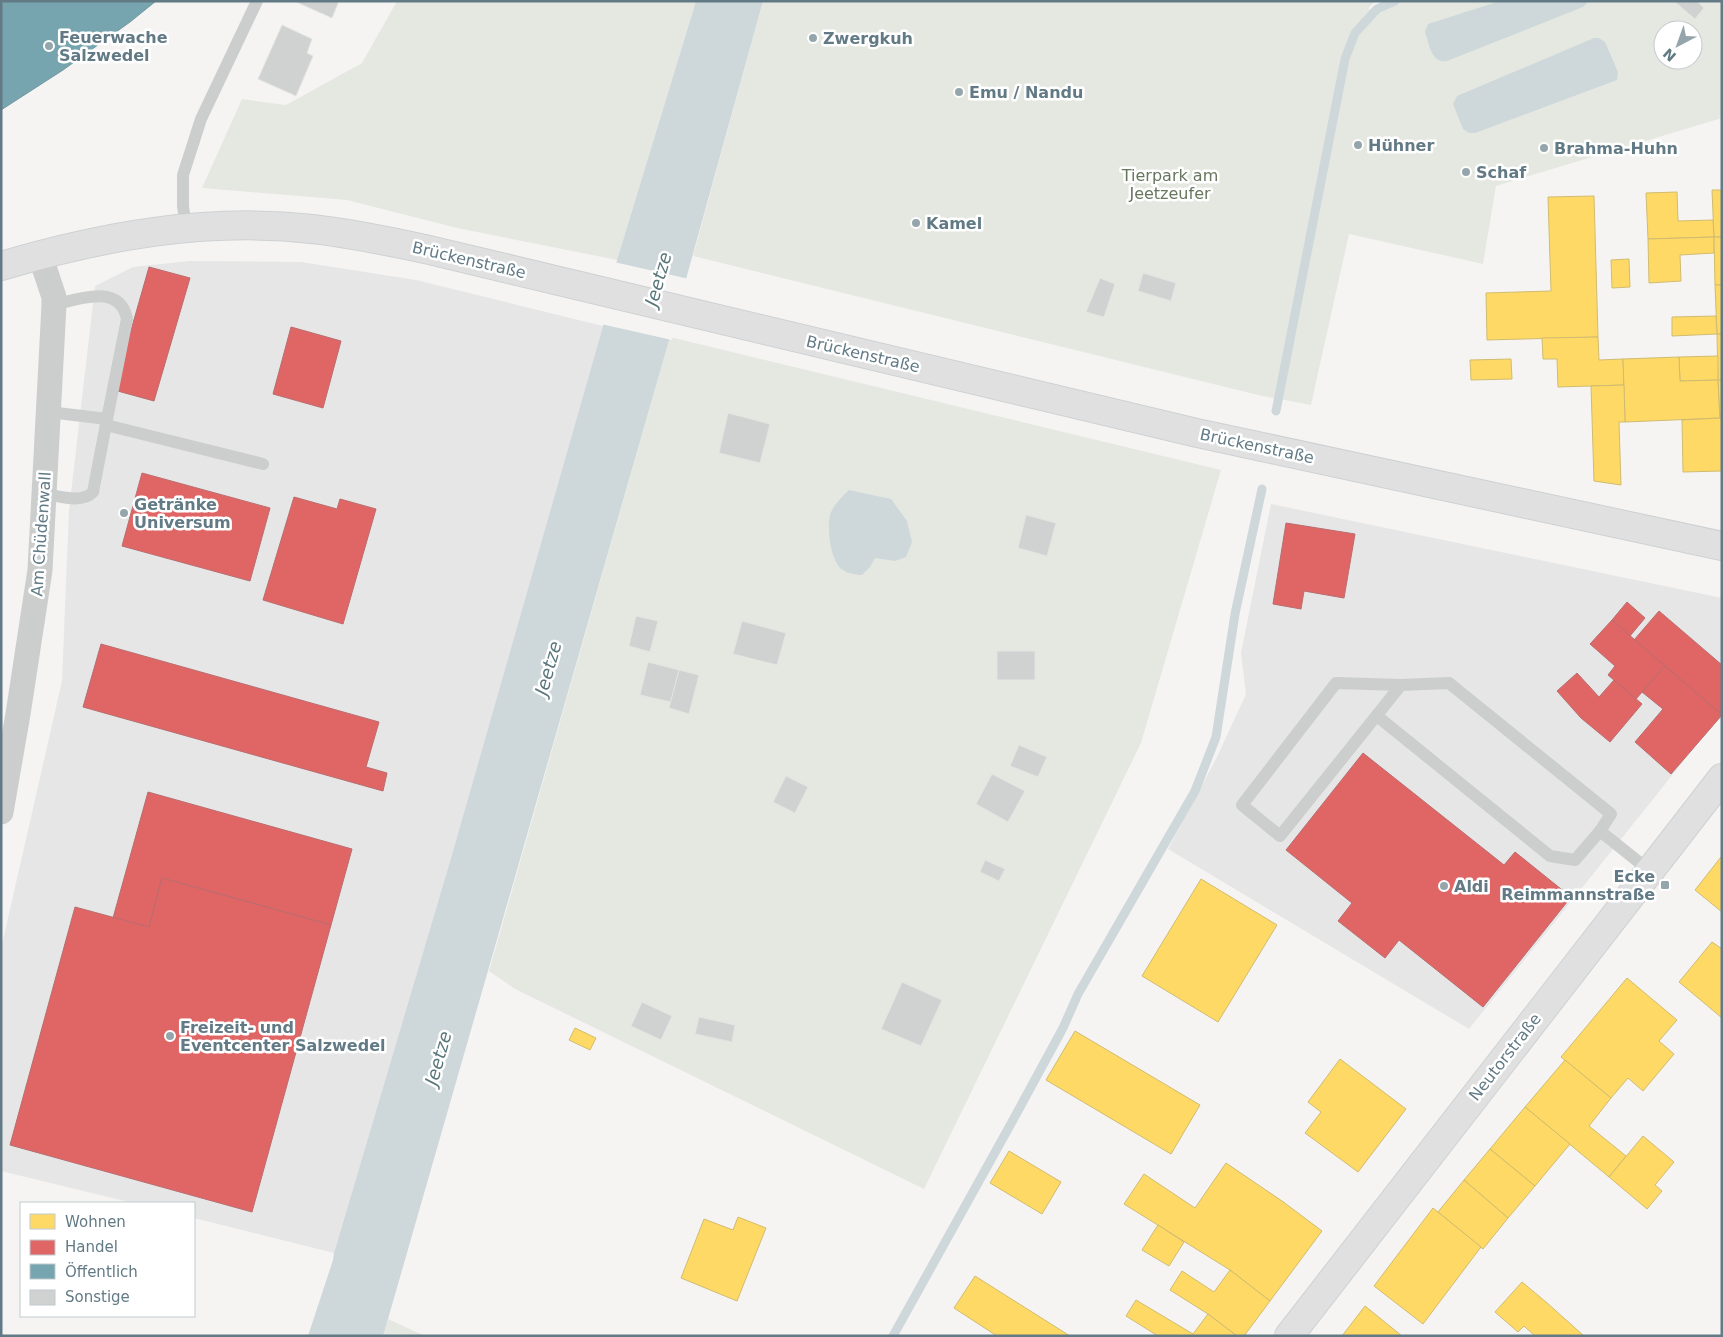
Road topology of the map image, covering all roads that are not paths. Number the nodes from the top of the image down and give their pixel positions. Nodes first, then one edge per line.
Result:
1 (257, 1) edge
2 (186, 228) junction
3 (40, 255) junction
4 (1, 266) edge
5 (54, 305) junction
6 (49, 412) junction
7 (106, 422) junction
8 (263, 464) dead end
9 (44, 494) junction
10 (1722, 546) edge
11 (1401, 685) junction
12 (1377, 716) junction
13 (1722, 778) edge
14 (1, 812) edge
15 (1600, 831) junction
16 (1650, 871) junction
17 (1289, 1336) edge

1 - 2 lane
2 - 3 main road, Brückenstraße
2 - 10 main road, Brückenstraße
3 - 4 main road, Brückenstraße
3 - 5 street, Am Chüdenwall
5 - 6 street, Am Chüdenwall
5 - 7 lane
6 - 7 lane
6 - 9 street, Am Chüdenwall
7 - 8 lane
7 - 9 lane
9 - 14 street, Am Chüdenwall
11 - 12 lane
11 - 12 lane
11 - 15 lane
12 - 15 lane
13 - 16 main road, Neutorstraße
15 - 16 lane
16 - 17 main road, Neutorstraße

